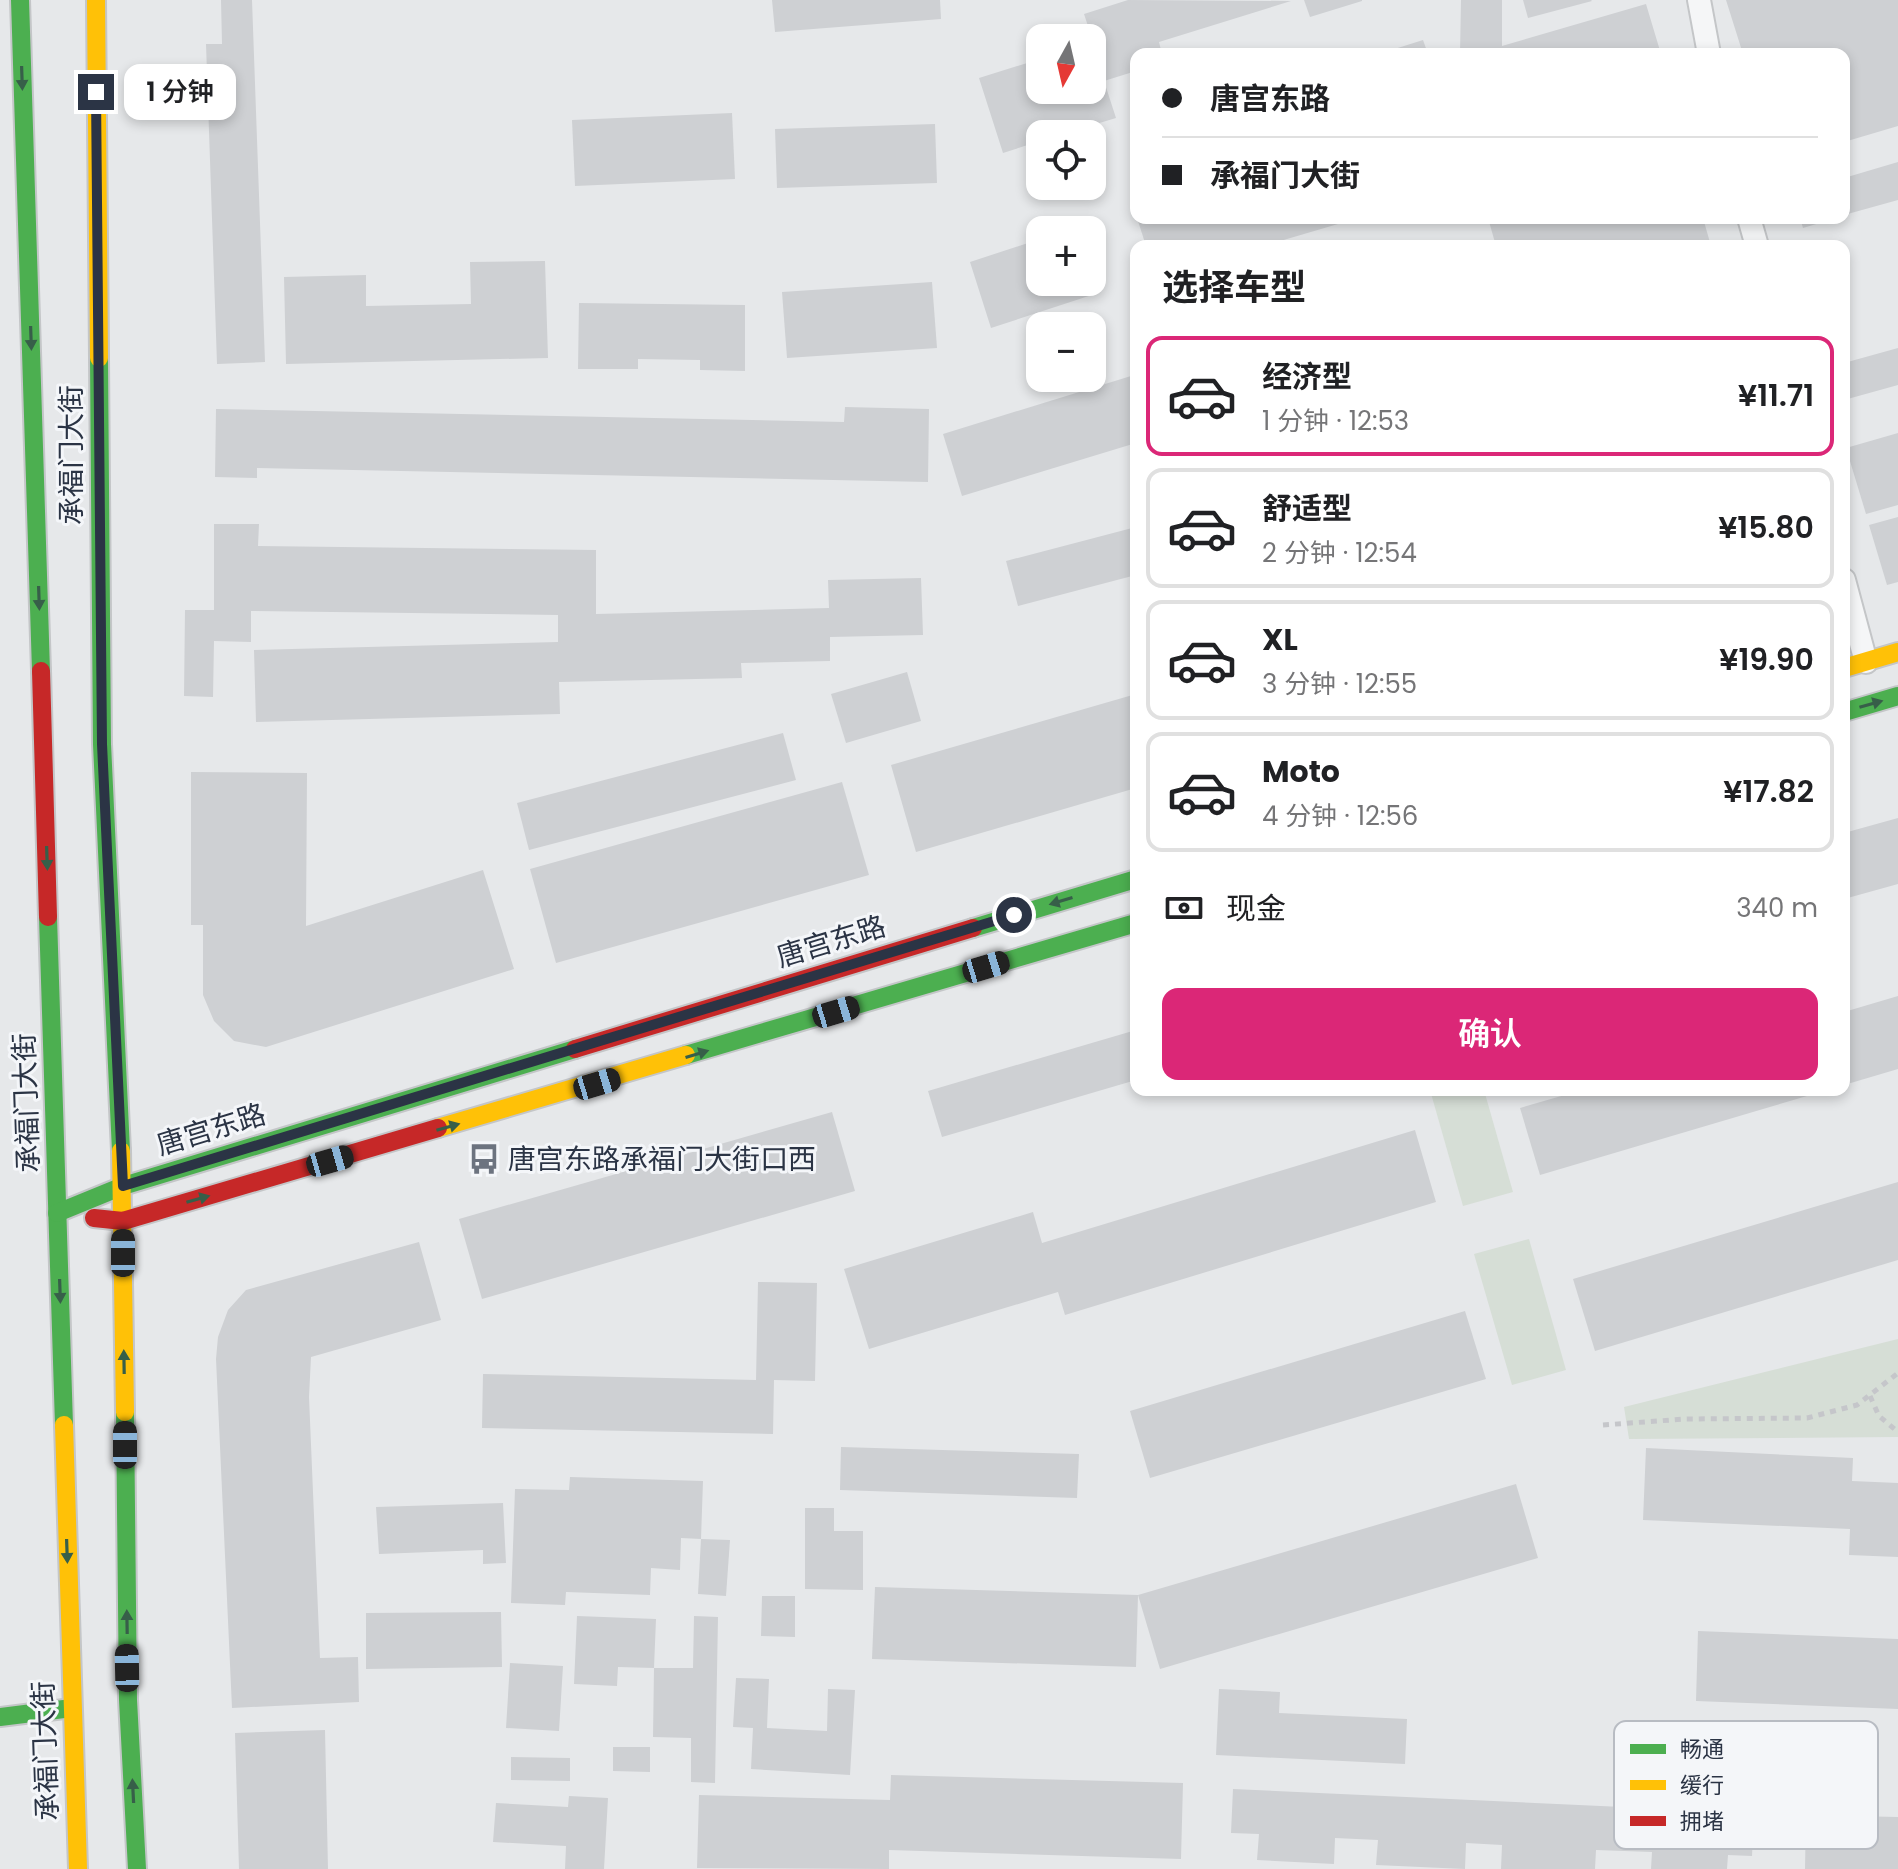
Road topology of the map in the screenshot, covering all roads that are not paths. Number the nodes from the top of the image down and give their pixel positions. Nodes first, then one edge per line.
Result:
1 (20, 0) edge
2 (96, 0) edge
3 (1699, 0) edge
4 (1708, 48) edge
5 (1850, 626) edge
6 (1898, 652) edge
7 (1855, 665) edge
8 (1898, 696) edge
9 (1850, 710) edge
10 (1130, 881) edge
11 (1130, 925) edge
12 (123, 1186) junction
13 (57, 1213) junction
14 (123, 1221) junction
15 (72, 1708) junction
16 (0, 1717) edge
17 (78, 1869) edge
18 (137, 1869) edge

1 -> 13 street, 承福门大街
2 - 12 street, 承福门大街
3 - 4 lane
5 - 7 lane
6 - 7 street
9 -> 8 street
10 -> 12 street, 唐宫东路
14 -> 11 street
12 - 13 street, 唐宫东路
12 - 14 street, 承福门大街
13 - 14 street
13 -> 15 street, 承福门大街
18 -> 14 street, 承福门大街
15 - 16 street
15 - 17 street, 承福门大街

